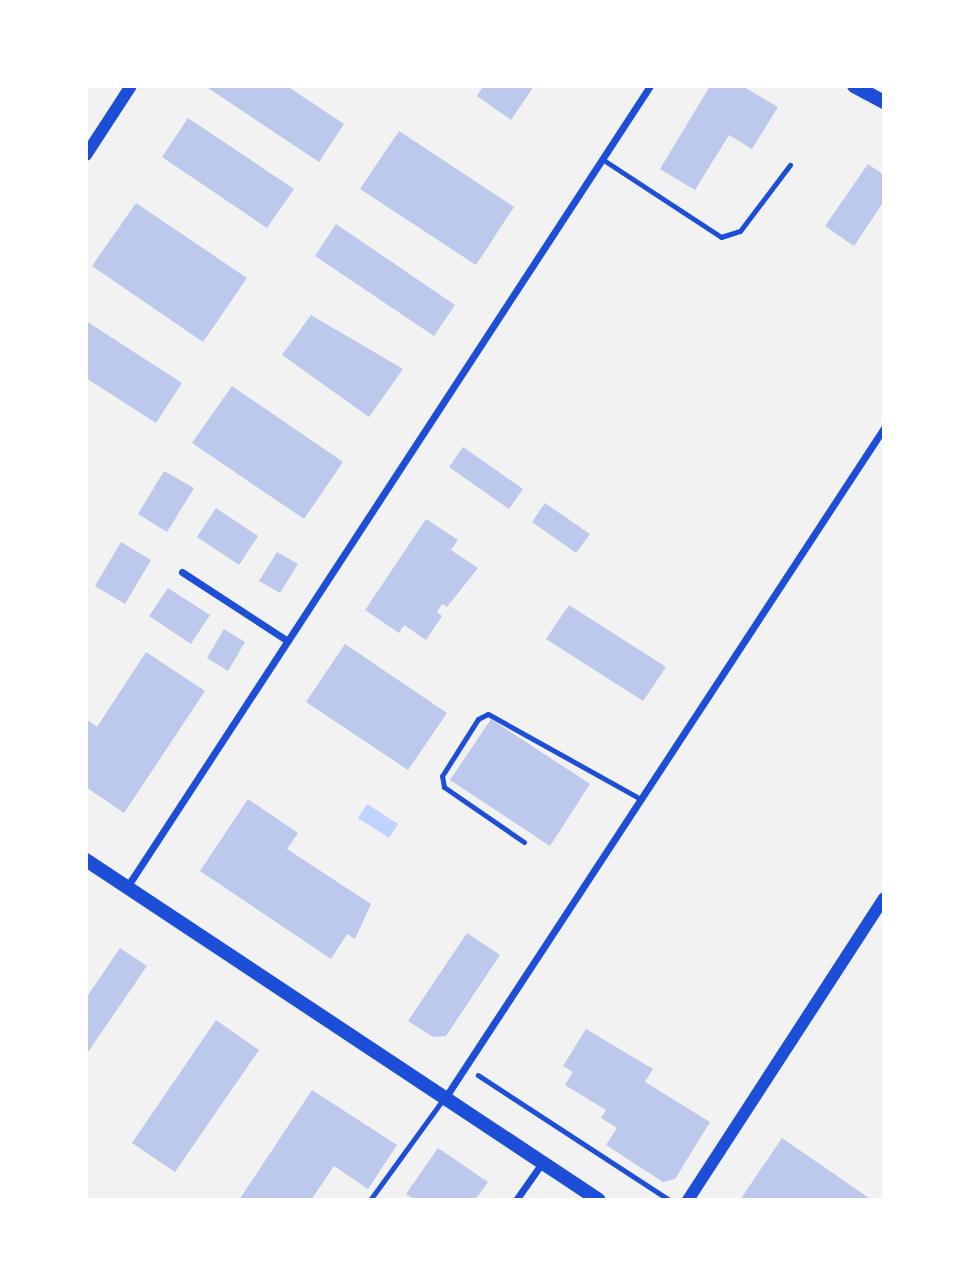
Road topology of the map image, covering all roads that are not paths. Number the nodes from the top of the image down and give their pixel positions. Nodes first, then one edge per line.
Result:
1 (131, 86) edge
2 (650, 86) edge
3 (854, 86) edge
4 (884, 102) edge
5 (86, 155) edge
6 (602, 159) junction
7 (790, 165) dead end
8 (884, 428) edge
9 (182, 572) dead end
10 (288, 641) junction
11 (641, 799) junction
12 (524, 842) dead end
13 (86, 860) edge
14 (127, 887) junction
15 (884, 898) edge
16 (444, 1098) junction
17 (542, 1163) junction
18 (370, 1200) edge
19 (516, 1200) edge
20 (599, 1200) edge
21 (688, 1200) edge

1 - 5 street
2 - 6 street
3 - 4 main road
6 - 7 lane
6 - 10 street
8 - 11 street
9 - 10 street
10 - 14 street
11 - 12 lane
11 - 16 street
13 - 14 main road
14 - 16 main road
15 - 21 street
16 - 17 main road
16 - 18 lane
17 - 19 street
17 - 20 main road

